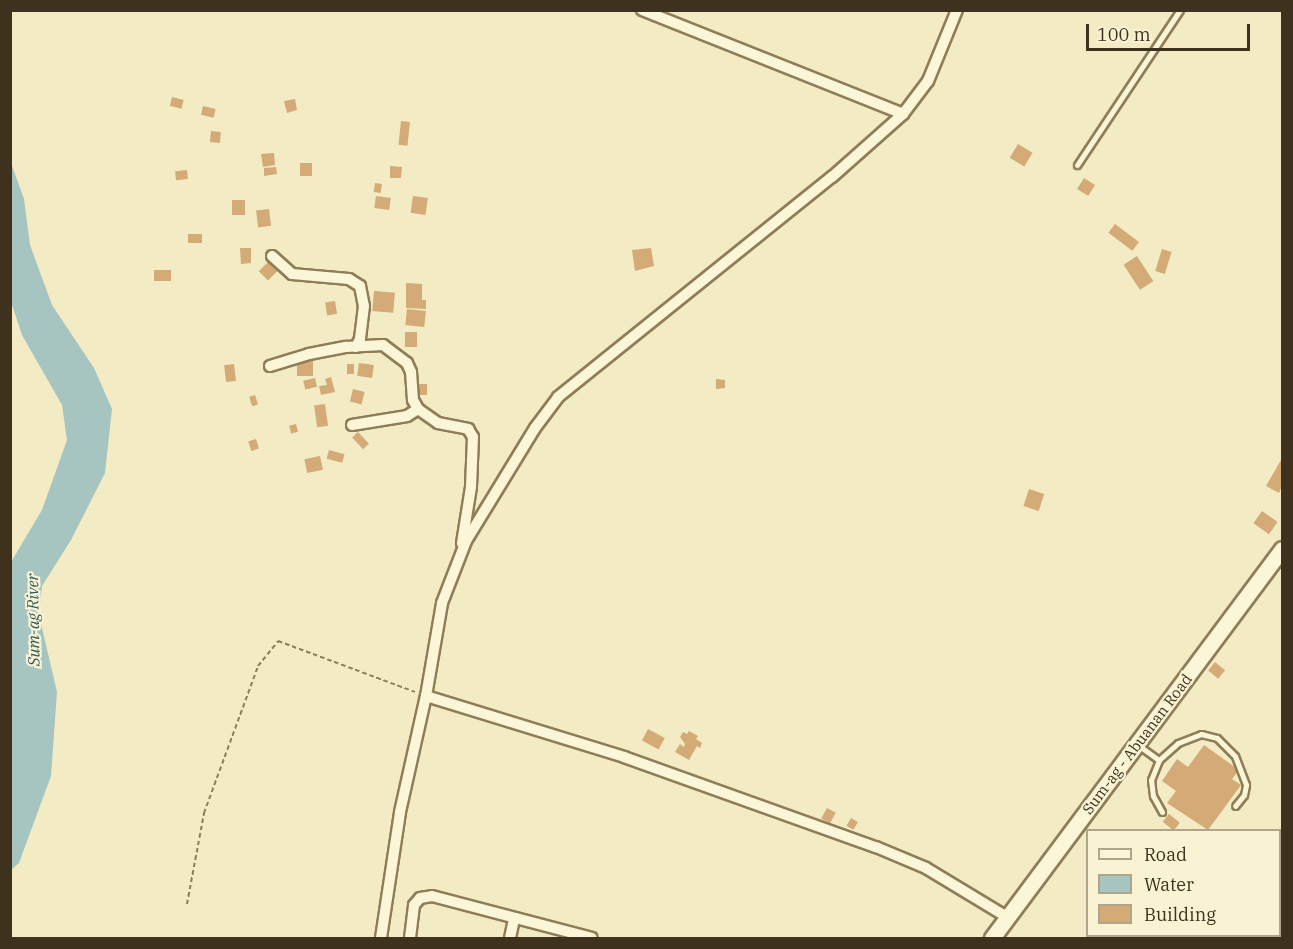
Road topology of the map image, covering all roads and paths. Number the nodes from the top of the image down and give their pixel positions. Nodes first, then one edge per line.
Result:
1 (642, 10) edge
2 (957, 10) edge
3 (1180, 10) edge
4 (903, 114) junction
5 (1077, 165) dead end
6 (272, 255) dead end
7 (356, 346) junction
8 (270, 366) dead end
9 (418, 409) junction
10 (352, 425) dead end
11 (1282, 549) edge
12 (461, 552) junction
13 (426, 696) junction
14 (1137, 744) junction
15 (1159, 760) junction
16 (1235, 806) dead end
17 (1162, 812) dead end
18 (187, 904) dead end
19 (1007, 916) junction
20 (514, 919) junction
21 (560, 934) edge
22 (381, 939) edge
23 (410, 939) edge
24 (510, 939) edge
25 (592, 939) edge
26 (992, 939) edge

1 - 4 street
2 - 4 street
3 - 5 lane
4 - 12 street
6 - 7 street
7 - 8 street
7 - 9 street
9 - 10 street
9 - 12 street
11 - 14 main road, Sum-ag - Abuanan Road
12 - 13 street
13 - 18 path
13 - 19 street
13 - 22 street
14 - 15 lane
14 - 19 main road, Sum-ag - Abuanan Road
15 - 16 lane
15 - 17 lane
19 - 26 main road, Sum-ag - Abuanan Road
20 - 21 street
20 - 23 street
20 - 24 street
21 - 25 street

